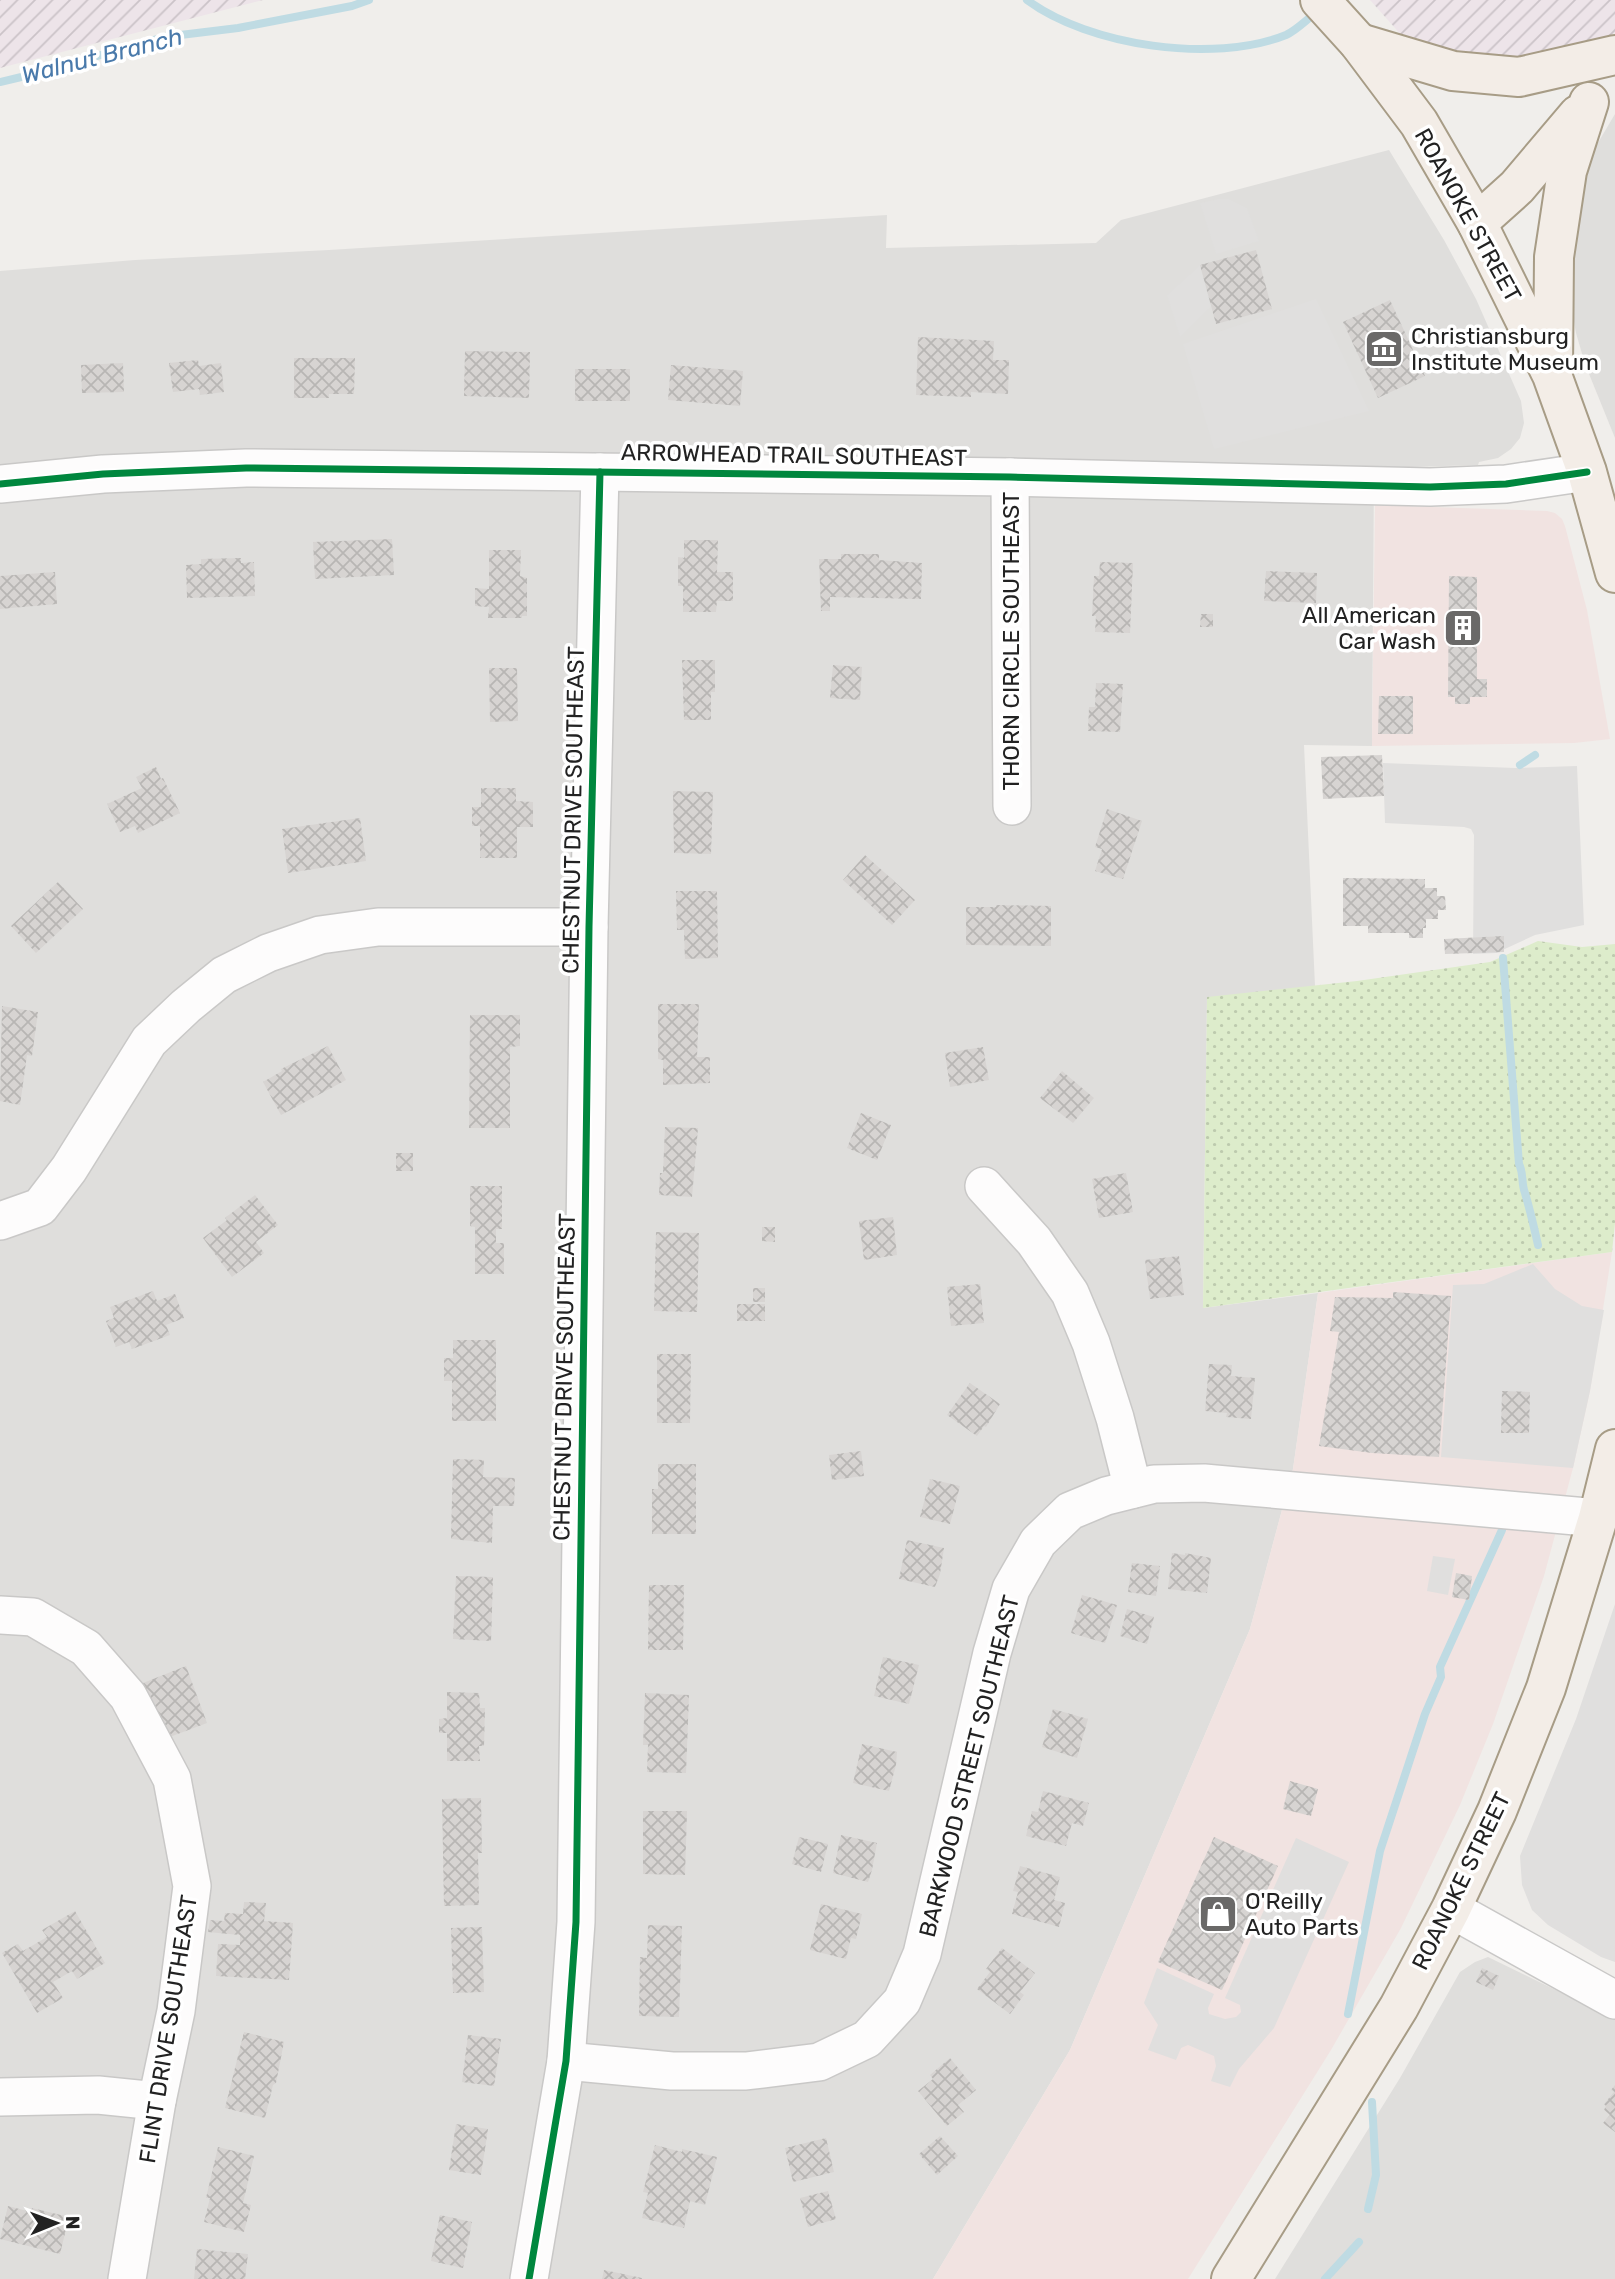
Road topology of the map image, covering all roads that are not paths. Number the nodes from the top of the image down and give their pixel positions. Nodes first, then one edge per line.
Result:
1 (1320, 0) edge
2 (1359, 43) junction
3 (1615, 55) edge
4 (1615, 71) edge
5 (1589, 102) junction
6 (1477, 223) junction
7 (1552, 375) junction
8 (600, 472) junction
9 (1587, 472) junction
10 (1010, 477) junction
11 (0, 484) edge
12 (1615, 573) edge
13 (1012, 806) dead end
14 (589, 927) junction
15 (984, 1186) dead end
16 (0, 1221) edge
17 (1615, 1449) edge
18 (1133, 1489) junction
19 (1598, 1518) junction
20 (0, 1615) edge
21 (1451, 1909) junction
22 (1615, 2000) edge
23 (566, 2061) junction
24 (0, 2097) edge
25 (158, 2101) junction
26 (127, 2279) edge
27 (529, 2279) edge
28 (1231, 2279) edge

1 - 2 main road, ROANOKE STREET
2 - 3 main road
2 - 6 main road, ROANOKE STREET
4 - 5 main road
5 - 6 main road
5 - 7 main road
6 - 7 main road, ROANOKE STREET
7 - 9 main road, ROANOKE STREET
8 - 10 street, ARROWHEAD TRAIL SOUTHEAST
8 - 11 street, ARROWHEAD TRAIL SOUTHEAST
8 - 14 street, CHESTNUT DRIVE SOUTHEAST
9 - 10 street, ARROWHEAD TRAIL SOUTHEAST
9 - 12 main road, ROANOKE STREET
10 - 13 street, THORN CIRCLE SOUTHEAST
14 - 16 street
14 - 23 street, CHESTNUT DRIVE SOUTHEAST
15 - 18 street
17 - 19 main road, ROANOKE STREET
18 - 19 street, BARKWOOD STREET SOUTHEAST
18 - 23 street, BARKWOOD STREET SOUTHEAST
19 - 21 main road, ROANOKE STREET
20 - 25 street, FLINT DRIVE SOUTHEAST
21 - 22 street
21 - 28 main road, ROANOKE STREET
23 - 27 street, CHESTNUT DRIVE SOUTHEAST
24 - 25 street
25 - 26 street, FLINT DRIVE SOUTHEAST

